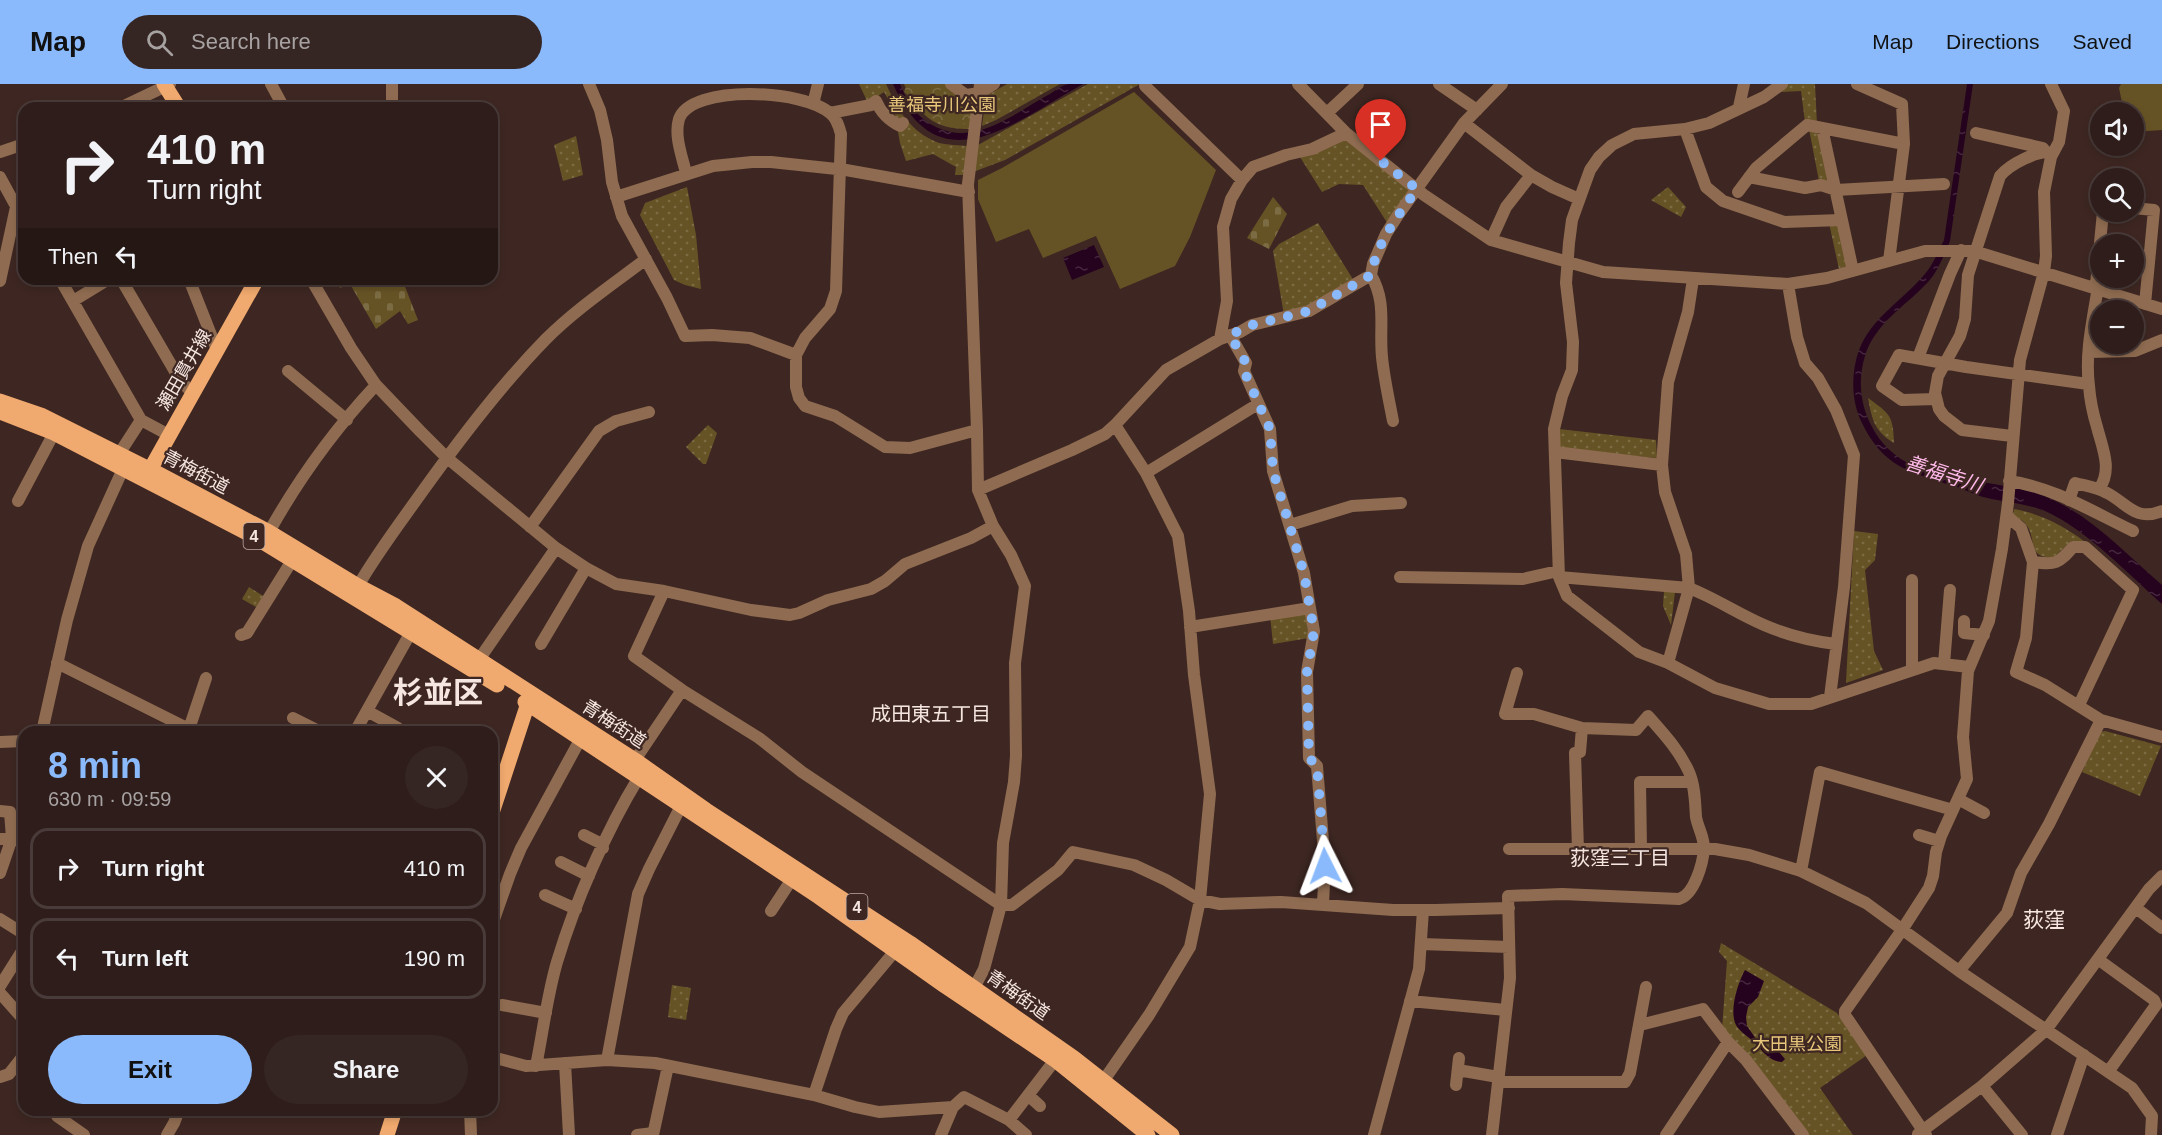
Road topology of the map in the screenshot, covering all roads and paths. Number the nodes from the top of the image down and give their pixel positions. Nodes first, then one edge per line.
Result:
1 (271, 84) edge
2 (392, 84) edge
3 (589, 84) edge
4 (818, 84) edge
5 (951, 84) edge
6 (994, 84) edge
7 (1298, 84) edge
8 (1358, 84) edge
9 (1438, 84) edge
10 (1502, 84) edge
11 (1744, 84) edge
12 (1782, 84) edge
13 (1857, 84) edge
14 (2051, 84) edge
15 (166, 85) edge
16 (1145, 86) dead end
17 (980, 88) edge
18 (134, 102) edge
19 (175, 102) edge
20 (281, 102) edge
21 (392, 102) edge
22 (813, 104) junction
23 (1739, 107) junction
24 (1477, 110) junction
25 (830, 113) junction
26 (1327, 113) junction
27 (903, 123) dead end
28 (1464, 123) junction
29 (1822, 128) junction
30 (1684, 129) junction
31 (1346, 133) junction
32 (1976, 133) dead end
33 (1904, 144) junction
34 (18, 146) edge
35 (0, 152) edge
36 (2049, 152) junction
37 (838, 169) junction
38 (686, 173) junction
39 (1531, 175) junction
40 (0, 177) edge
41 (1749, 177) junction
42 (1242, 180) junction
43 (1944, 184) dead end
44 (1898, 188) junction
45 (1417, 189) junction
46 (1836, 190) junction
47 (969, 192) junction
48 (1738, 192) dead end
49 (616, 197) junction
50 (1579, 199) junction
51 (18, 203) edge
52 (2144, 209) edge
53 (18, 214) edge
54 (1841, 220) junction
55 (2102, 222) edge
56 (1491, 240) junction
57 (1958, 250) junction
58 (1977, 252) junction
59 (646, 259) junction
60 (1889, 261) junction
61 (1567, 263) junction
62 (1853, 271) junction
63 (2044, 272) junction
64 (1371, 275) junction
65 (1693, 279) junction
66 (0, 281) edge
67 (1788, 284) junction
68 (64, 285) edge
69 (99, 285) edge
70 (125, 285) edge
71 (191, 285) edge
72 (254, 285) edge
73 (314, 285) edge
74 (2096, 289) junction
75 (73, 301) junction
76 (2145, 304) junction
77 (2162, 309) edge
78 (1225, 337) junction
79 (2162, 340) edge
80 (217, 350) junction
81 (2088, 351) junction
82 (796, 355) junction
83 (1918, 358) junction
84 (1945, 362) junction
85 (288, 371) dead end
86 (2018, 374) junction
87 (2088, 384) junction
88 (376, 385) junction
89 (193, 394) junction
90 (1936, 399) junction
91 (0, 401) edge
92 (1258, 404) junction
93 (0, 412) edge
94 (649, 412) dead end
95 (141, 420) junction
96 (346, 420) junction
97 (1393, 421) dead end
98 (1115, 425) junction
99 (976, 430) junction
100 (54, 433) junction
101 (169, 435) junction
102 (2012, 436) junction
103 (1555, 452) junction
104 (446, 457) junction
105 (121, 462) junction
106 (1662, 465) junction
107 (1146, 473) junction
108 (147, 475) junction
109 (2009, 482) junction
110 (2099, 489) junction
111 (978, 490) junction
112 (2069, 500) junction
113 (18, 501) dead end
114 (1401, 503) dead end
115 (2007, 510) junction
116 (2162, 512) edge
117 (1290, 525) junction
118 (993, 526) junction
119 (530, 527) junction
120 (2133, 531) dead end
121 (269, 532) junction
122 (556, 548) junction
123 (293, 559) junction
124 (2033, 562) junction
125 (586, 568) junction
126 (1558, 574) junction
127 (1400, 577) dead end
128 (1912, 580) dead end
129 (1689, 588) junction
130 (1950, 590) dead end
131 (664, 591) junction
132 (358, 593) junction
133 (1310, 608) junction
134 (1964, 621) dead end
135 (1190, 627) junction
136 (411, 632) junction
137 (242, 635) dead end
138 (1984, 635) junction
139 (540, 644) dead end
140 (1836, 644) junction
141 (478, 661) junction
142 (57, 663) junction
143 (1668, 663) junction
144 (1944, 664) junction
145 (1969, 667) junction
146 (1912, 670) junction
147 (1518, 673) dead end
148 (206, 678) dead end
149 (682, 690) junction
150 (1830, 697) junction
151 (530, 699) junction
152 (2079, 705) junction
153 (367, 711) junction
154 (293, 718) dead end
155 (2101, 720) junction
156 (43, 726) edge
157 (181, 726) edge
158 (190, 726) edge
159 (309, 726) edge
160 (358, 726) edge
161 (394, 726) edge
162 (1582, 728) junction
163 (2162, 737) edge
164 (581, 738) junction
165 (18, 741) edge
166 (0, 742) edge
167 (635, 760) junction
168 (639, 777) junction
169 (1692, 782) junction
170 (498, 795) edge
171 (1955, 805) junction
172 (681, 806) junction
173 (0, 811) edge
174 (1984, 813) dead end
175 (584, 835) dead end
176 (1919, 835) dead end
177 (12, 839) edge
178 (1939, 841) junction
179 (603, 848) junction
180 (1509, 849) dead end
181 (1704, 849) junction
182 (1578, 850) junction
183 (1641, 850) junction
184 (561, 862) dead end
185 (1801, 871) junction
186 (0, 873) edge
187 (589, 876) junction
188 (2162, 876) edge
189 (792, 879) junction
190 (544, 895) dead end
191 (1200, 900) junction
192 (1323, 903) junction
193 (1001, 905) junction
194 (498, 908) edge
195 (1509, 908) junction
196 (2136, 908) junction
197 (576, 909) junction
198 (1423, 910) junction
199 (771, 911) dead end
200 (1, 921) edge
201 (2162, 928) edge
202 (1902, 930) junction
203 (18, 931) edge
204 (1421, 944) junction
205 (1509, 947) junction
206 (895, 951) junction
207 (18, 958) edge
208 (2099, 960) junction
209 (1959, 971) junction
210 (0, 986) edge
211 (1646, 987) dead end
212 (974, 988) junction
213 (0, 993) edge
214 (1410, 1001) junction
215 (502, 1005) dead end
216 (1506, 1010) junction
217 (18, 1011) edge
218 (546, 1013) junction
219 (1640, 1024) junction
220 (2046, 1030) junction
221 (1728, 1042) junction
222 (2084, 1055) junction
223 (498, 1059) edge
224 (607, 1060) junction
225 (1055, 1060) junction
226 (18, 1063) edge
227 (565, 1063) junction
228 (536, 1066) junction
229 (668, 1066) junction
230 (2108, 1072) junction
231 (0, 1077) edge
232 (1498, 1079) junction
233 (1104, 1080) junction
234 (1456, 1085) dead end
235 (1982, 1086) junction
236 (814, 1095) junction
237 (1028, 1095) junction
238 (1040, 1106) dead end
239 (952, 1107) junction
240 (2157, 1113) edge
241 (57, 1116) edge
242 (175, 1116) edge
243 (393, 1116) edge
244 (470, 1116) edge
245 (1009, 1120) junction
246 (76, 1133) edge
247 (653, 1134) edge
248 (1922, 1134) edge
249 (167, 1135) edge
250 (387, 1135) edge
251 (471, 1135) edge
252 (569, 1135) edge
253 (637, 1135) edge
254 (941, 1135) edge
255 (1026, 1135) edge
256 (1148, 1135) edge
257 (1172, 1135) edge
258 (1374, 1135) edge
259 (1492, 1135) edge
260 (1666, 1135) edge
261 (1803, 1135) edge
262 (2022, 1135) edge
263 (2057, 1135) edge
264 (2151, 1135) edge

1 - 20 street
2 - 21 street
3 - 49 street
4 - 22 street
5 - 17 street
6 - 17 street
7 - 26 street
8 - 26 street
9 - 24 street
10 - 24 street
11 - 23 street
12 - 23 street
13 - 33 street
14 - 36 street
15 - 18 street
15 - 19 main road
16 - 42 street
17 - 47 street
22 - 25 street
22 - 38 street
23 - 30 street
24 - 28 street
25 - 27 street
25 - 37 street
26 - 31 street
28 - 39 street
28 - 45 street
29 - 33 street
29 - 41 street
29 - 46 street
30 - 50 street
30 - 54 street
31 - 42 street
31 - 45 street
32 - 36 street
33 - 44 street
34 - 35 street
36 - 58 street
36 - 63 street
37 - 38 street
37 - 47 street
37 - 82 street
38 - 49 street
39 - 50 street
39 - 56 street
40 - 51 street
41 - 46 street
41 - 48 street
42 - 78 street
43 - 44 street
44 - 46 street
44 - 60 street
45 - 56 street
45 - 64 street
46 - 54 street
47 - 99 street
49 - 59 street
50 - 61 street
52 - 76 street
53 - 66 street
54 - 62 street
55 - 74 street
56 - 61 street
57 - 58 street
57 - 60 street
57 - 83 street
58 - 63 street
58 - 84 street
59 - 82 street
59 - 104 street
60 - 62 street
61 - 65 street
61 - 103 street
62 - 67 street
63 - 74 street
63 - 86 street
64 - 78 street
64 - 97 street
65 - 67 street
65 - 106 street
67 - 140 street
68 - 75 street
69 - 75 street
70 - 89 street
71 - 80 street
72 - 80 main road, 瀬田貫井線
73 - 88 street
74 - 76 street
74 - 81 street
75 - 95 street
76 - 77 street
78 - 92 street
78 - 98 street
79 - 81 street
80 - 89 main road, 瀬田貫井線
81 - 87 street
82 - 99 street
83 - 84 street
83 - 90 street
84 - 86 street
84 - 90 street
85 - 96 street
86 - 87 street
86 - 102 street
87 - 110 street
88 - 96 street
88 - 104 street
89 - 101 main road, 瀬田貫井線
90 - 102 street
91 - 105 main road, 青梅街道 / 4
92 - 107 street
92 - 117 street
93 - 100 main road, 青梅街道 / 4
94 - 119 street
95 - 101 street
95 - 105 street
96 - 121 street
98 - 107 street
98 - 111 street
99 - 111 street
100 - 105 main road, 青梅街道 / 4
100 - 113 street
101 - 108 main road, 瀬田貫井線
102 - 109 street
103 - 106 street
103 - 126 street
104 - 119 street
104 - 132 street
105 - 108 main road, 青梅街道 / 4
105 - 142 street
106 - 129 street
107 - 135 street
108 - 121 main road, 青梅街道 / 4
108 - 123 main road, 青梅街道 / 4
109 - 112 street
109 - 115 street
110 - 112 street
110 - 116 street
111 - 118 street
112 - 120 street
114 - 117 street
115 - 124 street
115 - 138 street
117 - 133 street
118 - 131 street
118 - 193 street
119 - 122 street
121 - 132 main road, 青梅街道 / 4
122 - 125 street
122 - 141 street
123 - 132 main road, 青梅街道 / 4
123 - 137 street
124 - 152 street
124 - 152 street
125 - 131 street
125 - 139 street
126 - 127 street
126 - 129 street
126 - 143 street
128 - 146 street
129 - 140 street
129 - 143 street
130 - 144 street
131 - 149 street
132 - 136 main road, 青梅街道 / 4
132 - 141 main road, 青梅街道 / 4
133 - 135 street
133 - 192 street
134 - 138 street
135 - 191 street
136 - 151 main road, 青梅街道 / 4
136 - 153 street
138 - 145 street
140 - 150 street
141 - 151 main road, 青梅街道 / 4
142 - 156 street
142 - 157 street
143 - 150 street
144 - 145 street
144 - 146 street
145 - 171 street
146 - 150 street
147 - 162 street
148 - 158 street
149 - 167 street
149 - 193 street
151 - 164 main road, 青梅街道 / 4
151 - 167 main road, 青梅街道 / 4
151 - 170 main road
152 - 155 street
153 - 160 street
153 - 161 street
154 - 159 street
155 - 163 street
155 - 209 street
162 - 169 street
162 - 182 street
164 - 168 main road, 青梅街道 / 4
164 - 194 street
165 - 166 street
167 - 212 main road, 青梅街道 / 4
168 - 172 main road, 青梅街道 / 4
168 - 179 street
169 - 181 street
169 - 183 street
171 - 174 street
171 - 178 street
171 - 185 street
172 - 189 main road, 青梅街道 / 4
172 - 224 street
173 - 177 street
175 - 179 street
176 - 178 street
177 - 186 street
178 - 202 street
179 - 187 street
180 - 182 street
181 - 183 street
181 - 185 street
181 - 195 street
182 - 183 street
184 - 187 street
185 - 202 street
187 - 197 street
188 - 196 street
189 - 199 street
189 - 206 main road, 青梅街道 / 4
190 - 197 street
191 - 192 street
191 - 193 street
191 - 233 street
192 - 198 street
193 - 212 street
195 - 198 street
195 - 205 street
196 - 201 street
196 - 208 street
197 - 218 street
198 - 204 street
200 - 203 street
202 - 209 street
202 - 248 street
204 - 205 street
204 - 214 street
205 - 216 street
206 - 225 main road, 青梅街道 / 4
206 - 236 street
207 - 210 street
208 - 220 street
208 - 230 street
209 - 220 street
211 - 219 street
212 - 233 main road, 青梅街道 / 4
213 - 217 street
214 - 216 street
214 - 258 street
215 - 218 street
216 - 232 street
218 - 228 street
219 - 221 street
219 - 232 street
220 - 222 street
220 - 235 street
221 - 260 street
221 - 261 street
222 - 230 street
222 - 263 street
223 - 228 street
224 - 227 street
224 - 229 street
225 - 237 street
225 - 256 main road, 青梅街道 / 4
226 - 231 street
227 - 228 street
227 - 252 street
229 - 236 street
229 - 247 street
230 - 240 street
232 - 234 street
232 - 259 street
233 - 257 main road, 青梅街道 / 4
235 - 248 street
235 - 262 street
236 - 239 street
237 - 238 street
237 - 245 street
239 - 245 street
239 - 254 street
240 - 264 street
241 - 246 street
242 - 249 street
243 - 250 main road
244 - 251 street
245 - 255 street
247 - 253 street

